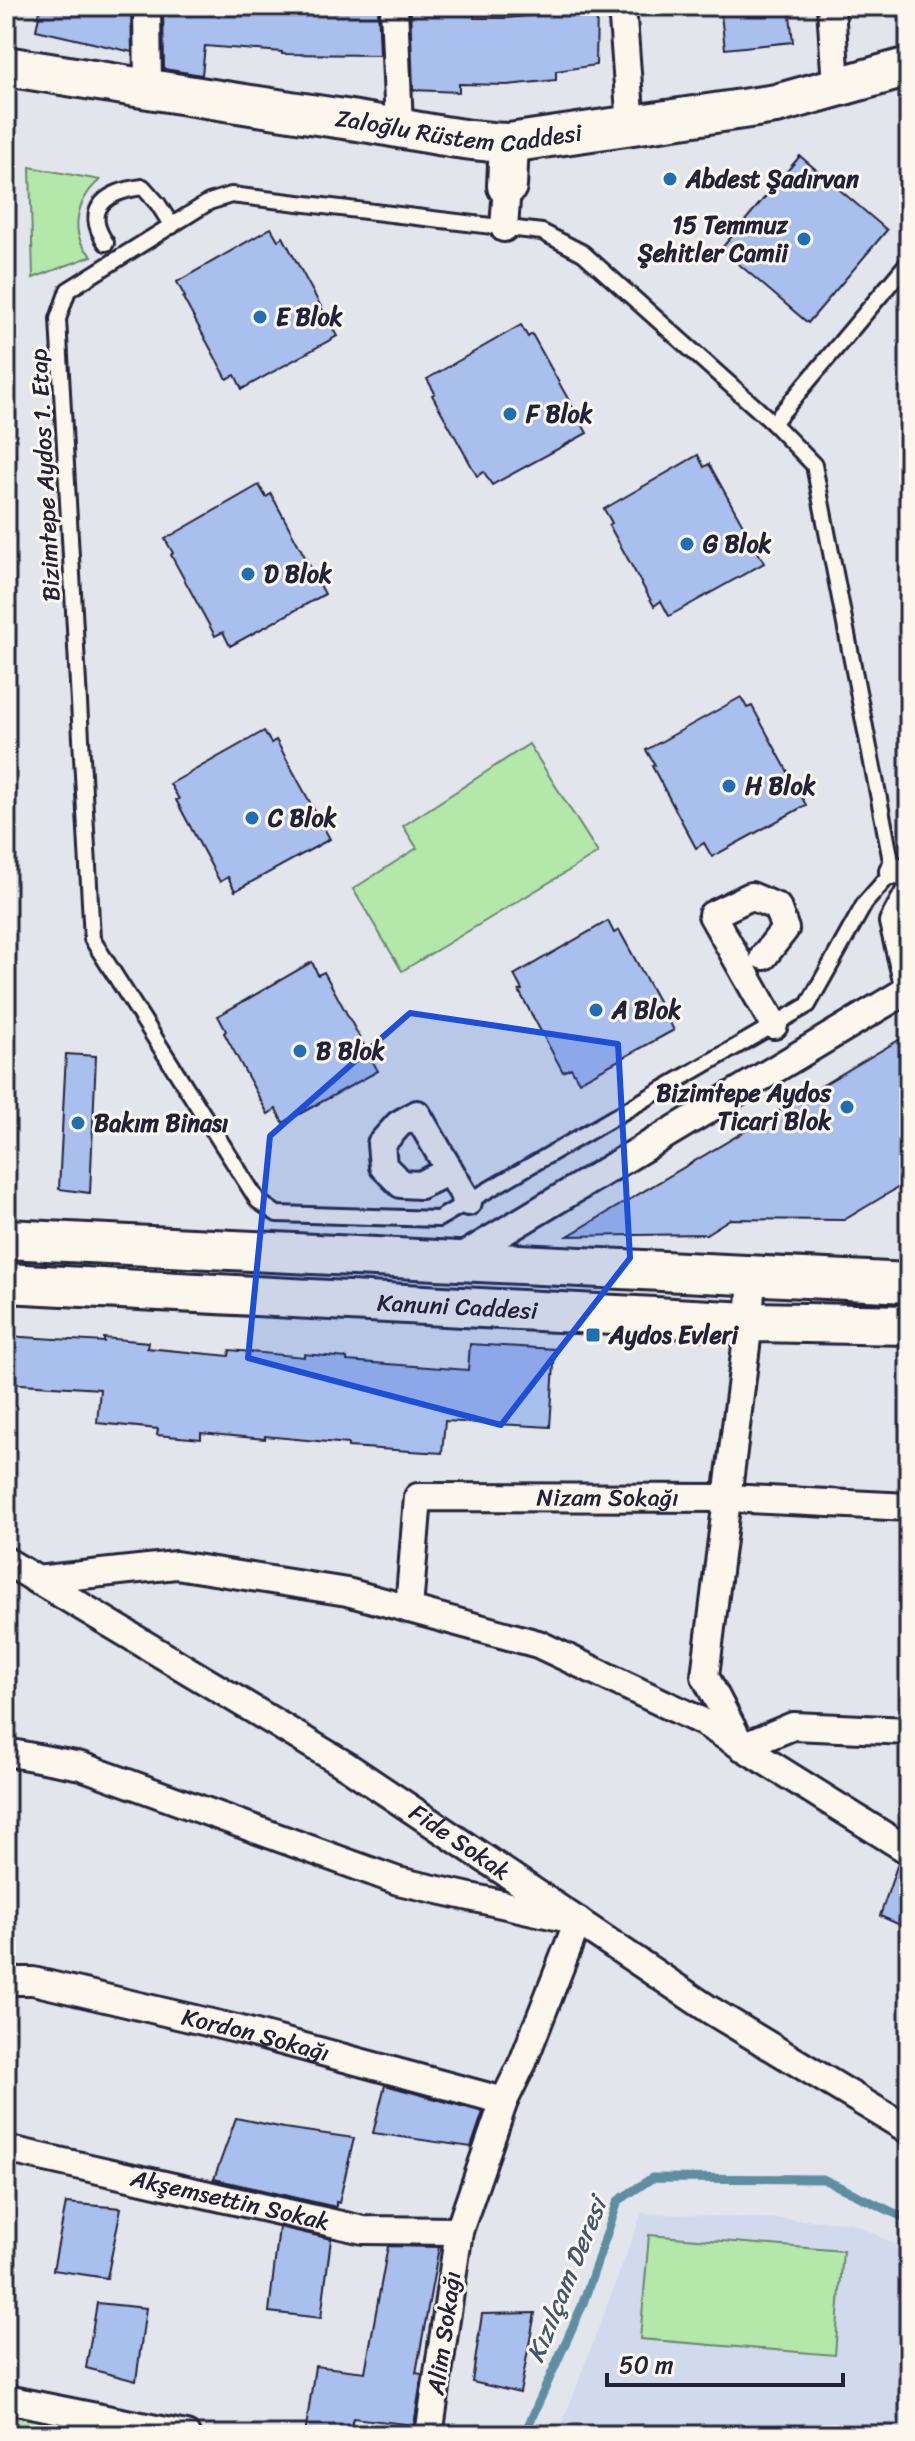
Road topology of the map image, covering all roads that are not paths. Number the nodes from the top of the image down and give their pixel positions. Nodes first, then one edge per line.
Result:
1 (147, 6) edge
2 (394, 6) edge
3 (622, 6) edge
4 (831, 6) edge
5 (6, 66) edge
6 (909, 67) edge
7 (836, 87) junction
8 (148, 89) junction
9 (631, 126) junction
10 (399, 127) junction
11 (509, 143) junction
12 (507, 186) joint
13 (172, 226) junction
14 (504, 228) junction
15 (106, 243) dead end
16 (909, 264) edge
17 (773, 423) junction
18 (901, 871) edge
19 (909, 893) edge
20 (764, 956) dead end
21 (909, 989) edge
22 (774, 1025) junction
23 (437, 1177) dead end
24 (468, 1202) junction
25 (6, 1239) edge
26 (455, 1261) junction
27 (752, 1277) junction
28 (6, 1283) edge
29 (909, 1283) edge
30 (749, 1322) junction
31 (909, 1325) edge
32 (728, 1498) junction
33 (909, 1507) edge
34 (6, 1561) edge
35 (36, 1580) junction
36 (409, 1609) junction
37 (909, 1731) edge
38 (742, 1747) junction
39 (6, 1752) edge
40 (909, 1851) edge
41 (578, 1921) junction
42 (6, 1981) edge
43 (504, 2101) junction
44 (909, 2130) edge
45 (6, 2149) edge
46 (459, 2231) junction
47 (6, 2399) edge
48 (186, 2435) edge
49 (429, 2435) edge

1 - 8 street
2 - 10 street
3 - 9 street
4 - 7 street
5 - 8 street, Zaloğlu Rüstem Caddesi
6 - 7 street, Zaloğlu Rüstem Caddesi
7 - 9 street, Zaloğlu Rüstem Caddesi
8 - 10 street, Zaloğlu Rüstem Caddesi
9 - 11 street, Zaloğlu Rüstem Caddesi
10 - 11 street, Zaloğlu Rüstem Caddesi
11 - 12 street
12 - 14 street
13 - 14 lane, Bizimtepe Aydos 1. Etap
13 - 15 lane
13 - 24 lane, Bizimtepe Aydos 1. Etap
14 - 17 lane, Bizimtepe Aydos 1. Etap
16 - 17 lane
17 - 18 lane, Bizimtepe Aydos 1. Etap
18 - 22 lane, Bizimtepe Aydos 1. Etap
19 - 21 street
20 - 22 street
21 - 26 street
22 - 24 lane, Bizimtepe Aydos 1. Etap
23 - 24 street
25 - 26 street, Kanuni Caddesi
26 - 27 street, Kanuni Caddesi
27 - 29 street, Kanuni Caddesi
27 - 30 street
28 - 30 street, Kanuni Caddesi
30 - 31 street, Kanuni Caddesi
30 - 32 street
32 - 33 street, Nizam Sokağı
32 - 36 street, Nizam Sokağı
32 - 38 street
34 - 35 street, Fide Sokak
35 - 36 street
35 - 41 street, Fide Sokak
36 - 38 street
37 - 38 street
38 - 40 street
39 - 41 street
41 - 43 street, Alim Sokağı
41 - 44 street, Fide Sokak
42 - 43 street, Kordon Sokağı
43 - 46 street, Alim Sokağı
45 - 46 street, Akşemsettin Sokak
46 - 49 street, Alim Sokağı
47 - 48 street

